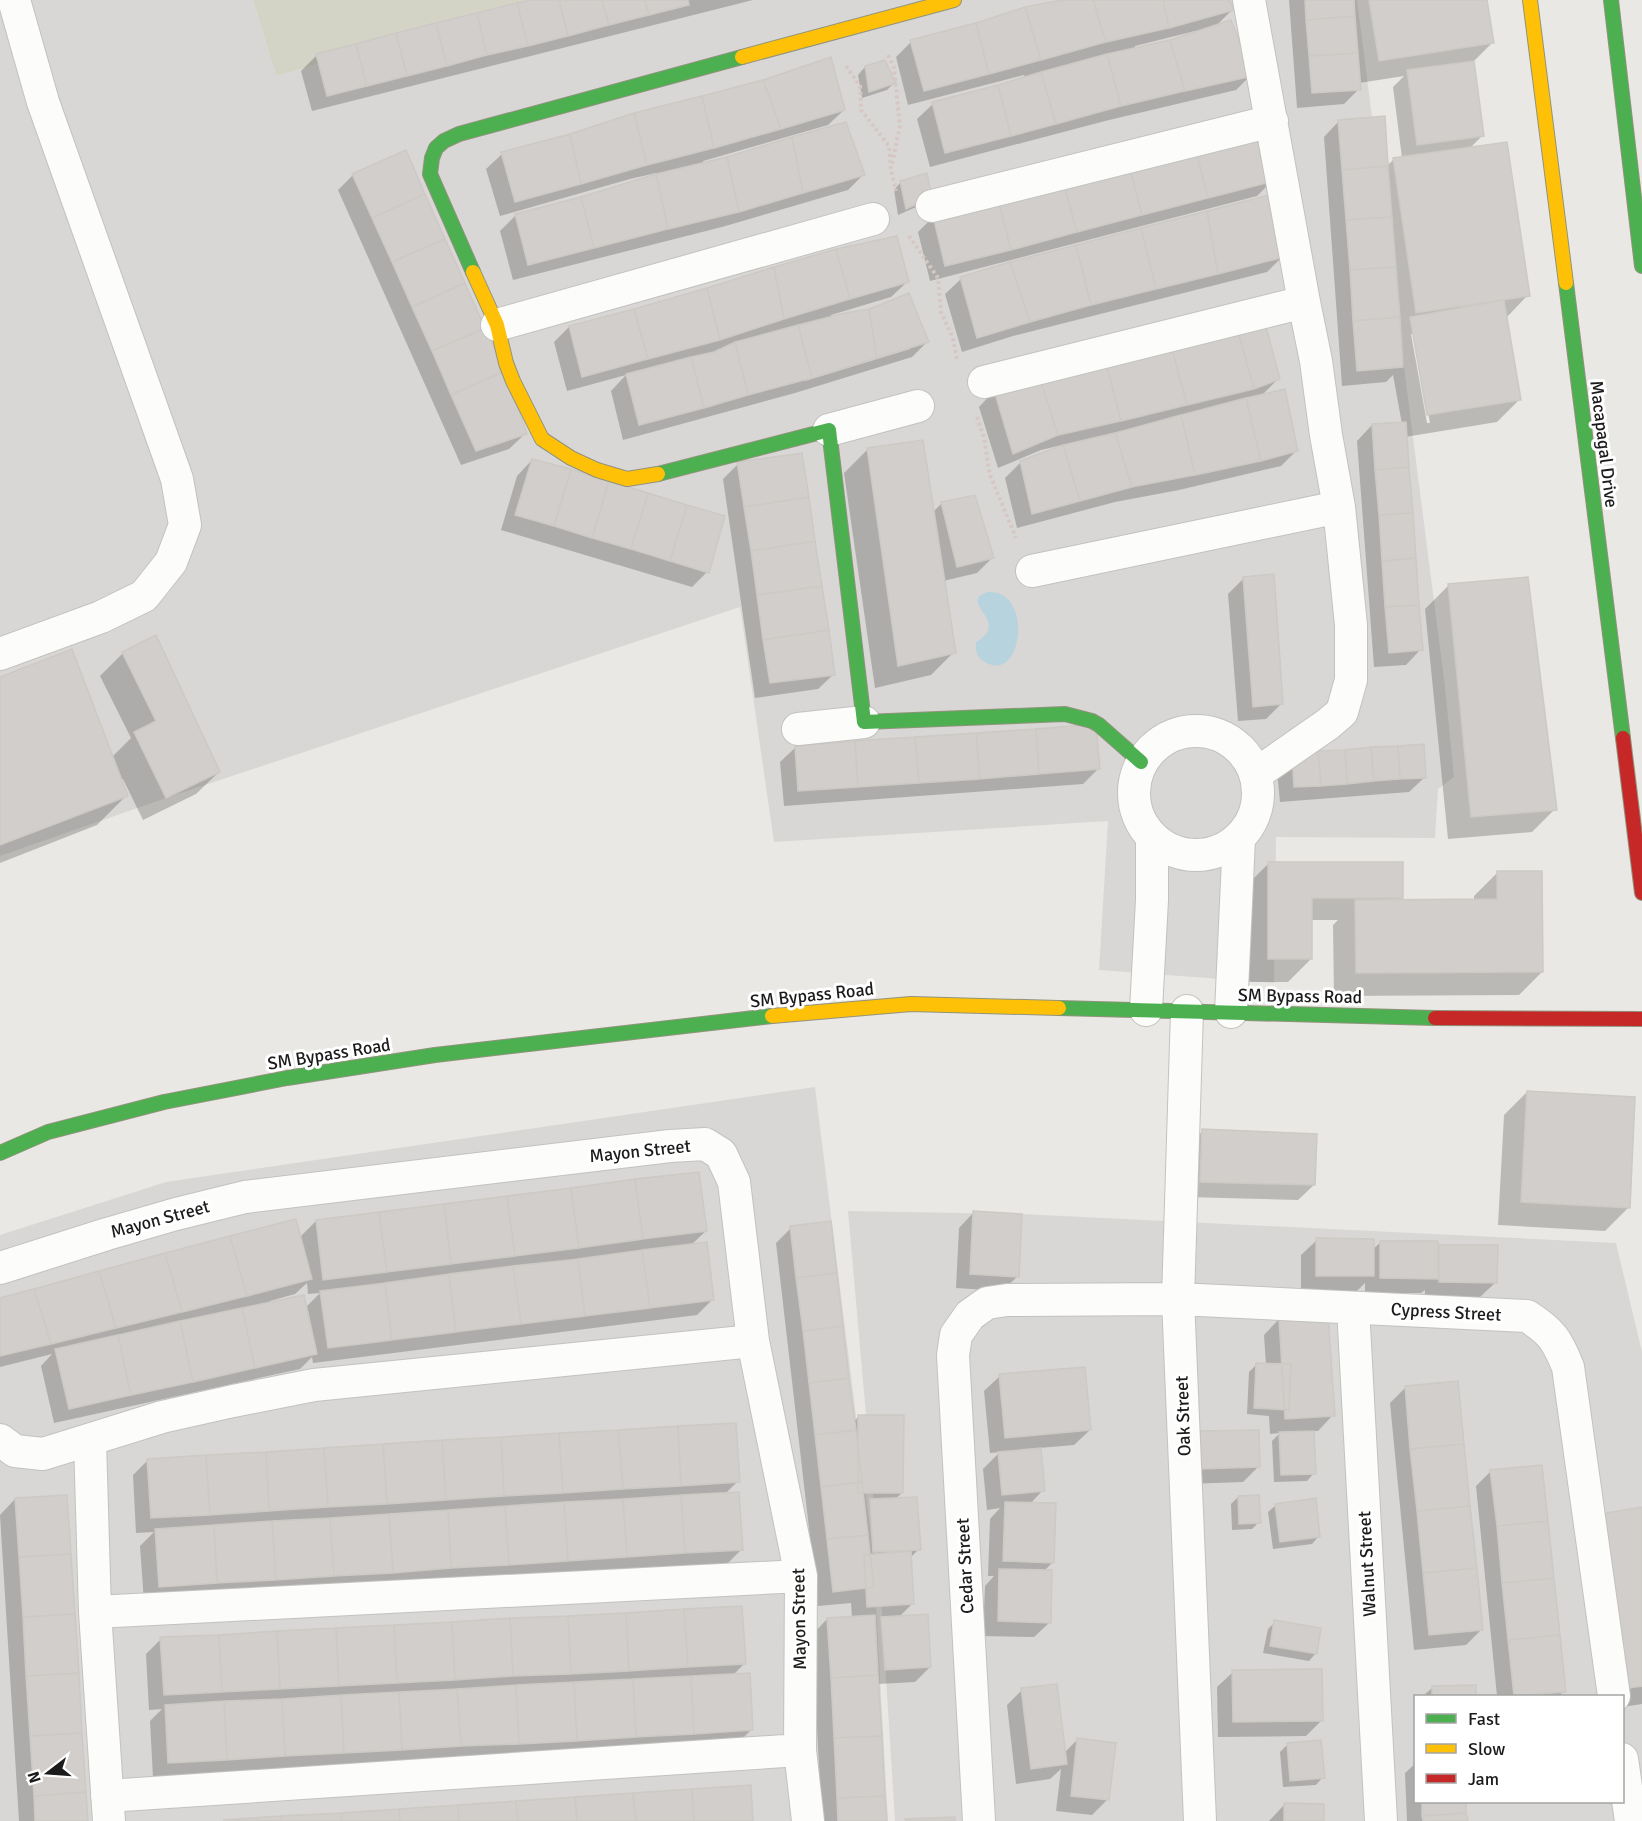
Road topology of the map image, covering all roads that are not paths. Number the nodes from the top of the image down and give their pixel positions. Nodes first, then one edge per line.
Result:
1 (14, 0) edge
2 (954, 0) edge
3 (1249, 0) edge
4 (1530, 0) edge
5 (1611, 0) edge
6 (1272, 122) junction
7 (932, 206) dead end
8 (873, 219) dead end
9 (1642, 266) edge
10 (1304, 302) junction
11 (497, 325) junction
12 (984, 382) dead end
13 (918, 406) dead end
14 (829, 430) junction
15 (1339, 507) junction
16 (1032, 571) road end
17 (0, 654) edge
18 (864, 722) junction
19 (798, 729) dead end
20 (1141, 762) junction
21 (1256, 774) junction
22 (1152, 838) junction
23 (1239, 838) junction
24 (1642, 893) edge
25 (1146, 1010) junction
26 (1187, 1011) junction
27 (1231, 1012) junction
28 (1642, 1019) edge
29 (0, 1153) edge
30 (0, 1268) edge
31 (1178, 1299) junction
32 (1353, 1308) junction
33 (970, 1315) joint
34 (753, 1341) junction
35 (0, 1440) edge
36 (90, 1440) junction
37 (801, 1576) junction
38 (95, 1612) junction
39 (1614, 1695) edge
40 (800, 1750) junction
41 (1624, 1767) edge
42 (108, 1809) edge
43 (807, 1821) edge
44 (979, 1821) edge
45 (1200, 1821) edge
46 (1381, 1821) edge
47 (1631, 1821) edge

1 - 17 street
2 - 11 street
3 - 6 street
4 - 24 street, Macapagal Drive
5 - 9 street
6 - 7 street
6 - 10 street
8 - 11 street
10 - 12 street
10 - 15 street
11 - 14 street
13 - 14 street
14 - 18 street
15 - 16 street
15 - 21 street
18 - 19 street
18 - 20 street
20 - 21 street
20 - 22 street
21 - 23 street
22 - 23 street
22 - 25 street
23 - 27 street
25 - 26 street, SM Bypass Road
25 - 29 street, SM Bypass Road
26 - 27 street, SM Bypass Road
26 - 31 street, Oak Street
27 - 28 street, SM Bypass Road
30 - 34 street, Mayon Street
31 - 32 street, Cypress Street
31 - 33 street, Cypress Street
31 - 45 street, Oak Street
32 - 39 street, Cypress Street
32 - 46 street, Walnut Street
33 - 44 street, Cedar Street
34 - 36 street
34 - 37 street, Mayon Street
35 - 36 street
36 - 38 street
37 - 38 street
37 - 40 street, Mayon Street
38 - 42 street
40 - 42 street
40 - 43 street, Mayon Street
41 - 47 street

